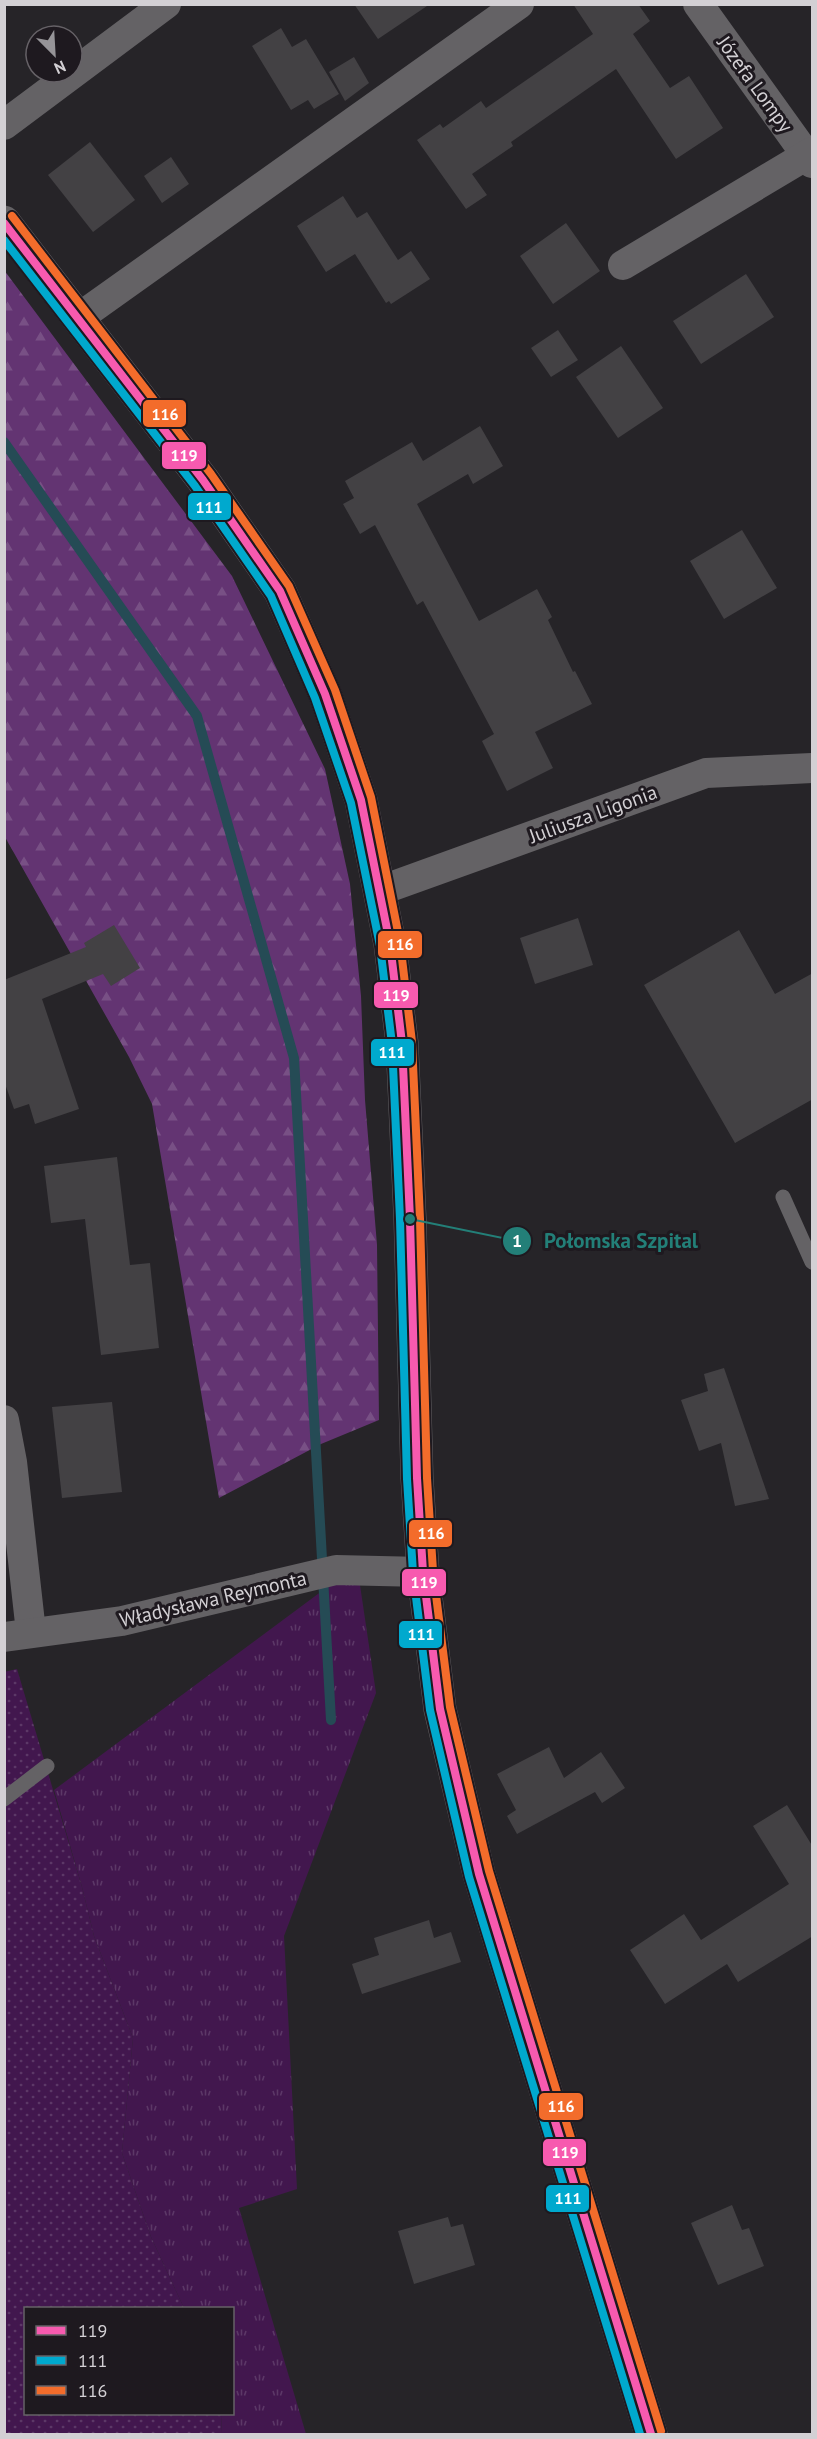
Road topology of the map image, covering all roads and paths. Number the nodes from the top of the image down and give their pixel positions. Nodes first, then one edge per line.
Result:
1 (166, 4) edge
2 (519, 4) edge
3 (698, 4) edge
4 (4, 125) edge
5 (811, 157) edge
6 (4, 222) edge
7 (623, 264) dead end
8 (77, 319) junction
9 (813, 768) edge
10 (379, 891) junction
11 (783, 1197) dead end
12 (813, 1262) edge
13 (4, 1420) edge
14 (423, 1572) junction
15 (18, 1634) edge
16 (46, 1767) dead end
17 (4, 1799) edge
18 (651, 2434) edge

1 - 4 street
2 - 8 street
3 - 5 street, Józefa Lompy
5 - 7 street
6 - 8 street
8 - 10 street
9 - 10 street, Juliusza Ligonia
10 - 14 street
11 - 12 lane
13 - 15 street
14 - 15 street, Władysława Reymonta
14 - 18 street
16 - 17 lane

